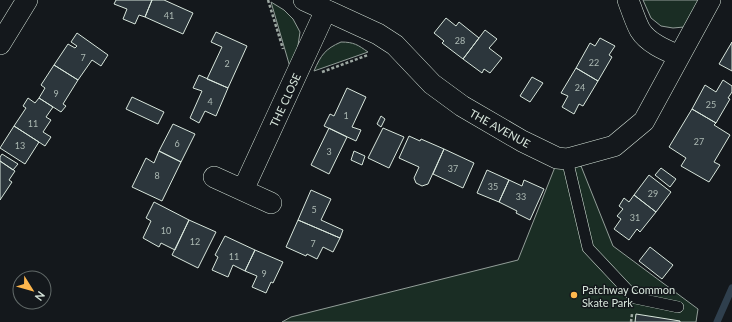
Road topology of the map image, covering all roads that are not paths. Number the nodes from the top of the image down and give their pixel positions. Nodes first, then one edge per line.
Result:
1 (27, 0) edge
2 (304, 0) edge
3 (628, 0) edge
4 (710, 0) edge
5 (326, 10) junction
6 (0, 44) edge
7 (679, 56) junction
8 (567, 160) junction
9 (214, 177) dead end
10 (243, 190) junction
11 (271, 203) dead end
12 (678, 307) dead end

1 - 6 street
2 - 5 street, THE AVENUE
3 - 7 street
4 - 7 street
5 - 8 street, THE AVENUE
5 - 10 street, THE CLOSE
7 - 8 street
8 - 12 lane
9 - 10 street
10 - 11 street

